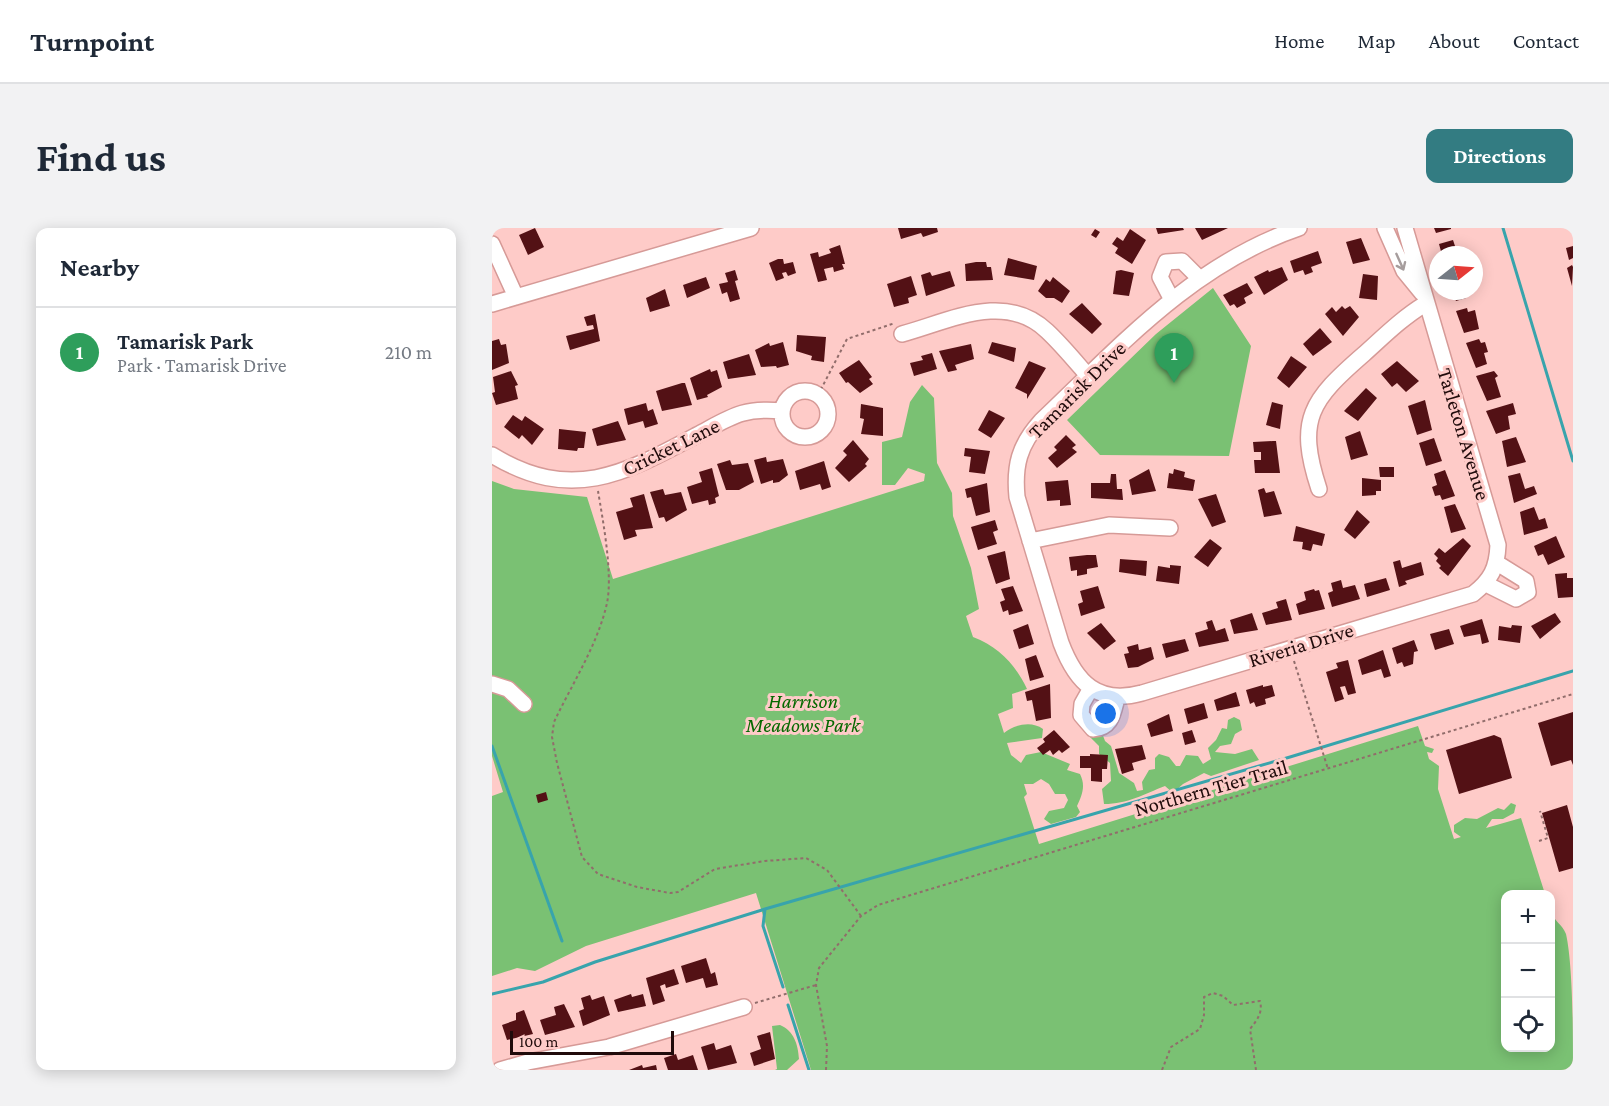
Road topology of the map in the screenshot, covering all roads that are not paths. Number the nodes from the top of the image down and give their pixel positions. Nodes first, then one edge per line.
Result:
1 (751, 228) edge
2 (1299, 228) edge
3 (1385, 228) edge
4 (1405, 228) edge
5 (492, 243) edge
6 (1199, 278) junction
7 (516, 297) junction
8 (1171, 298) junction
9 (1424, 298) junction
10 (492, 304) edge
11 (905, 333) road end
12 (1088, 376) junction
13 (782, 411) junction
14 (492, 454) edge
15 (1319, 489) dead end
16 (1170, 528) dead end
17 (1030, 541) junction
18 (1492, 574) joint
19 (492, 684) edge
20 (1096, 691) junction
21 (1117, 698) junction
22 (524, 704) dead end
23 (744, 1007) road end
24 (502, 1070) edge

1 - 7 street
2 - 6 street, Tamarisk Drive
3 -> 9 street, Tarleton Avenue
4 - 9 street, Tarleton Avenue
5 - 7 street
6 - 8 street, Tamarisk Drive
6 - 8 street
7 - 10 street
8 - 12 street, Tamarisk Drive
9 - 15 street
9 - 18 street, Tarleton Avenue
11 - 12 street
12 - 17 street, Tamarisk Drive
13 - 13 street
13 - 14 street, Cricket Lane
16 - 17 street
17 - 20 street, Tamarisk Drive
18 - 21 street, Riveria Drive
19 - 22 street
20 - 21 street, Riveria Drive
20 - 21 street
23 - 24 street

